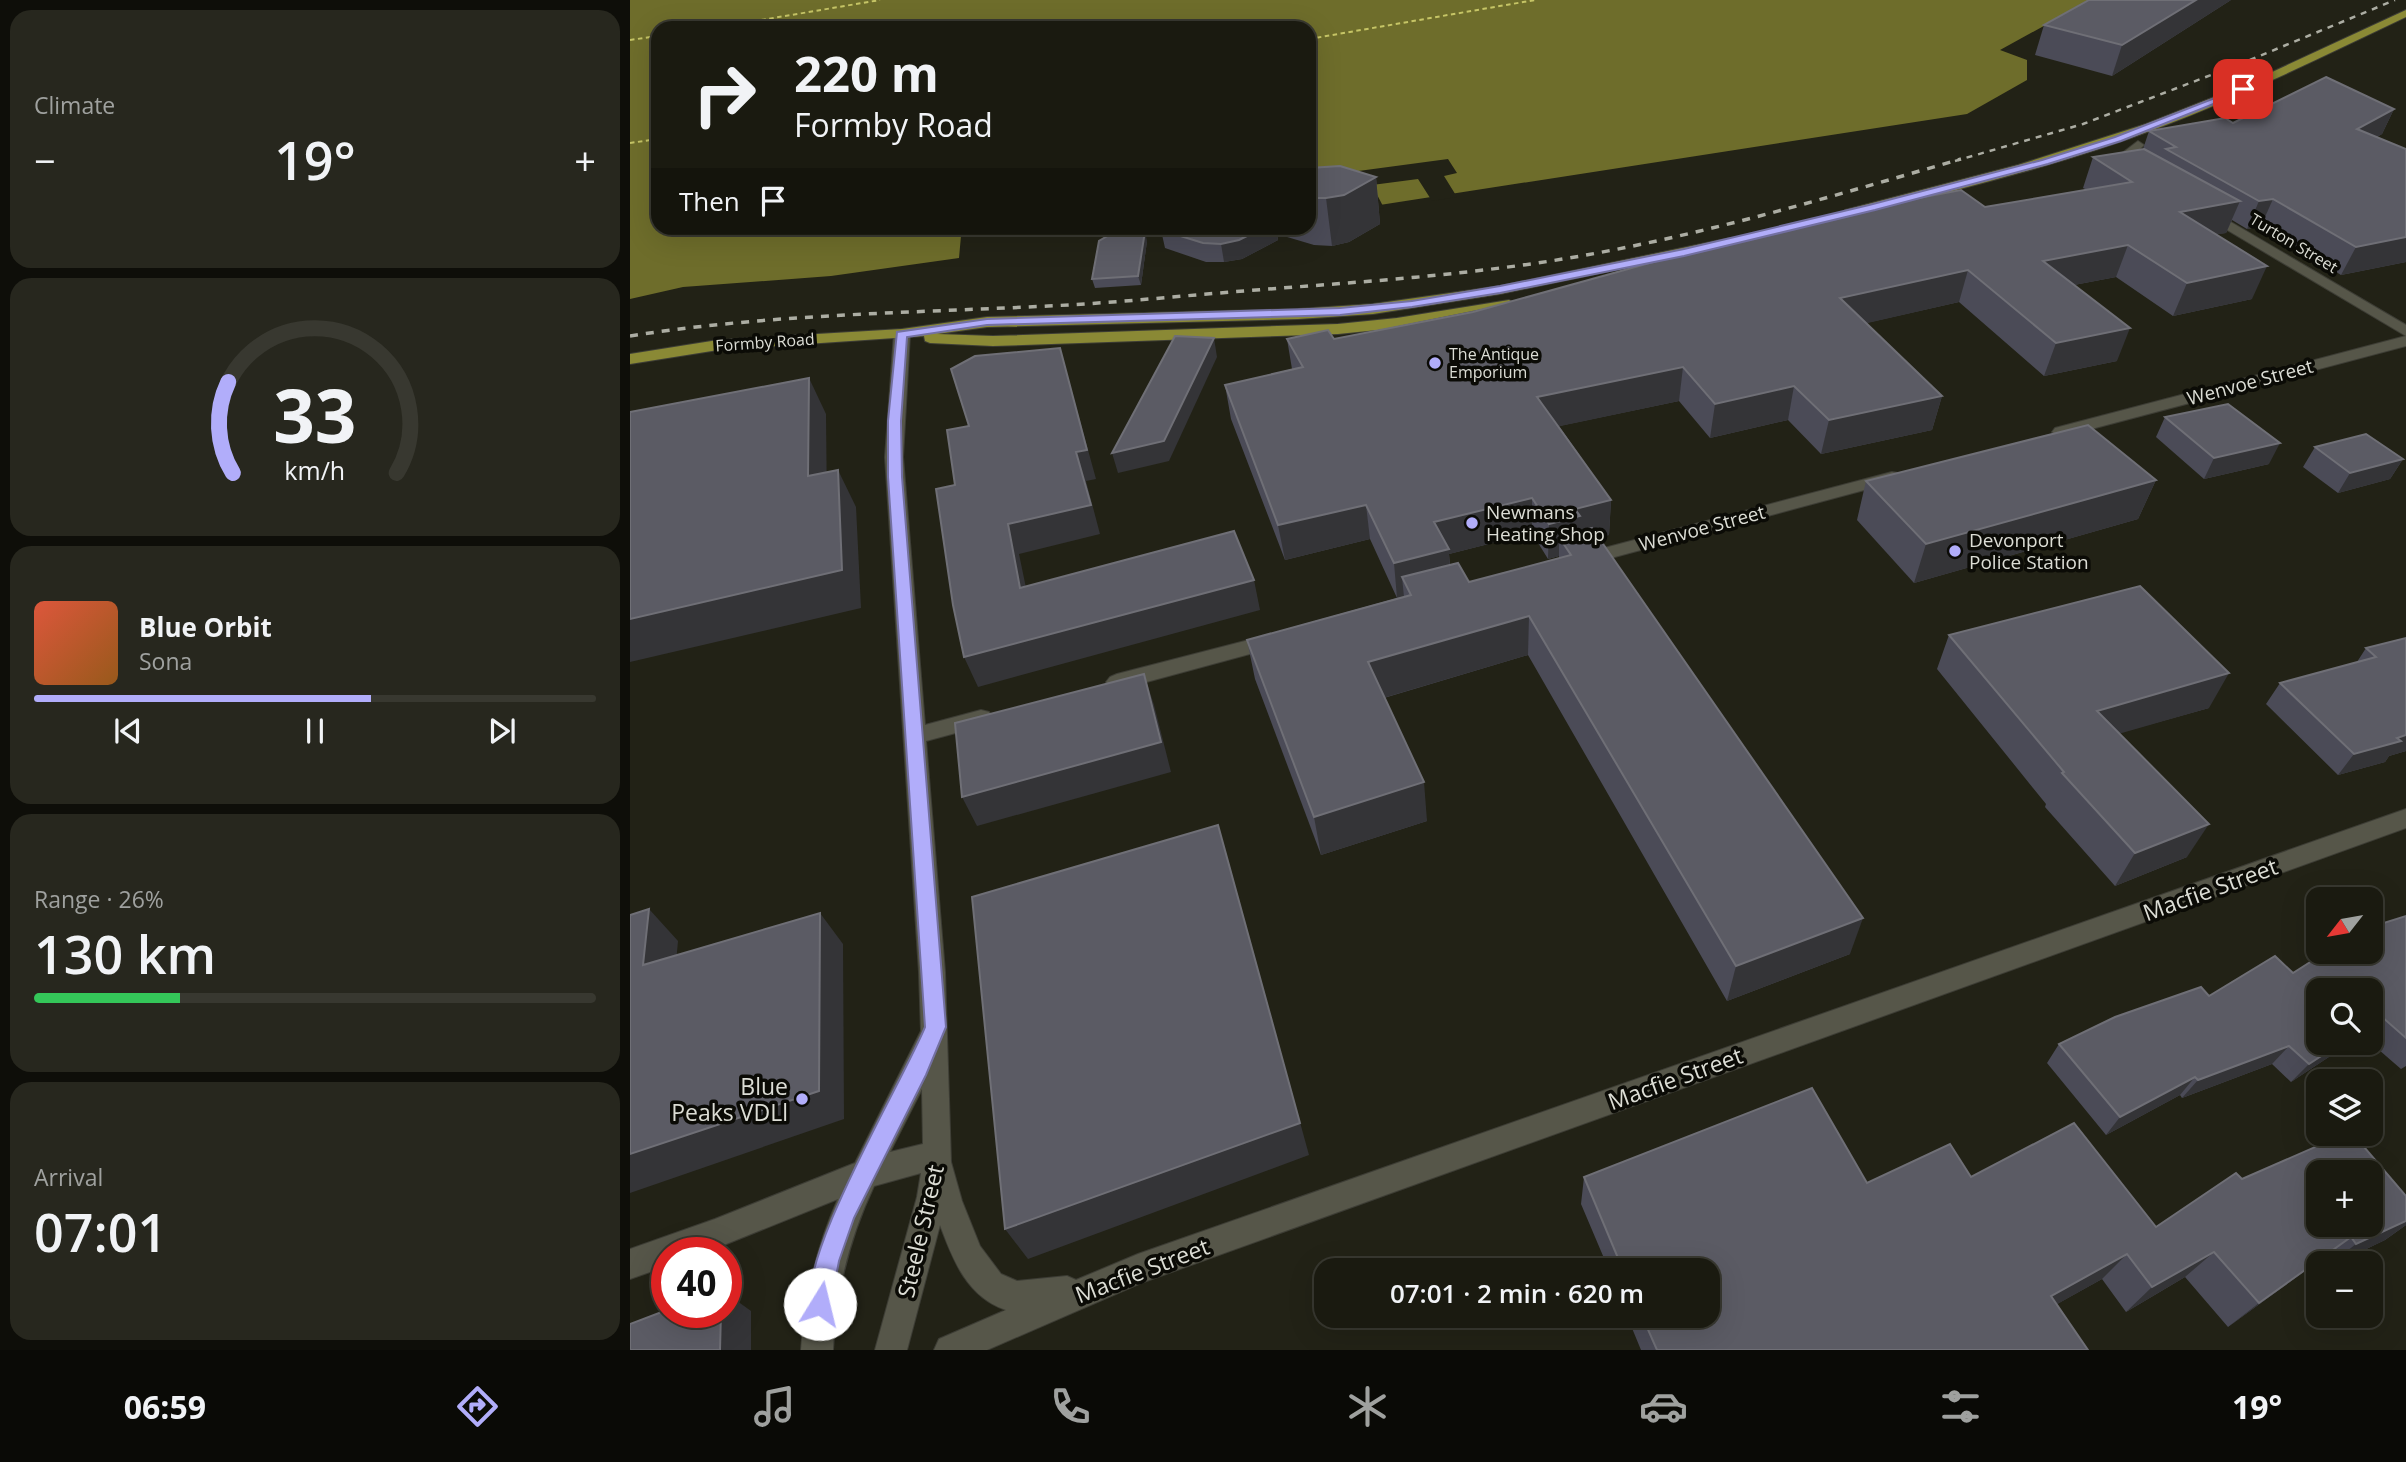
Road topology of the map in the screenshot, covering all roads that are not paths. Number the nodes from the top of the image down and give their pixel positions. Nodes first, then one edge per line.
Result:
1 (2406, 13) edge
2 (2406, 25) edge
3 (2138, 145) junction
4 (2122, 169) edge
5 (2198, 206) edge
6 (1831, 218) edge
7 (1844, 226) edge
8 (1750, 237) edge
9 (1739, 252) edge
10 (1645, 274) edge
11 (1528, 300) edge
12 (2406, 331) edge
13 (902, 334) junction
14 (2406, 341) edge
15 (630, 359) edge
16 (2045, 437) edge
17 (1911, 472) edge
18 (1567, 563) edge
19 (1300, 634) edge
20 (1100, 687) edge
21 (993, 715) edge
22 (916, 736) junction
23 (2406, 818) edge
24 (936, 1027) junction
25 (938, 1154) junction
26 (863, 1174) junction
27 (630, 1264) edge
28 (1100, 1286) junction
29 (817, 1350) edge
30 (891, 1350) edge
31 (950, 1350) edge

1 - 6 main road
2 - 3 main road
3 - 4 street
3 - 7 main road
5 - 12 street, Turton Street
8 - 13 main road, Formby Road
9 - 10 main road
11 - 13 main road, Formby Road
13 - 15 main road, Formby Road
13 - 22 street, Steele Street
14 - 16 street, Wenvoe Street
17 - 18 street, Wenvoe Street
19 - 20 street
21 - 22 street
22 - 24 street, Steele Street
23 - 28 street, Macfie Street
24 - 25 street, Steele Street
24 - 26 street, Steele Street
25 - 26 street
25 - 28 street
25 - 30 street, Steele Street
26 - 27 street
26 - 29 street, Steele Street
28 - 31 street, Macfie Street

